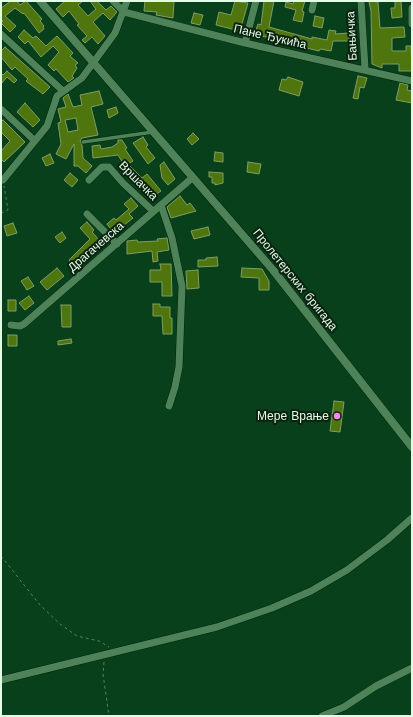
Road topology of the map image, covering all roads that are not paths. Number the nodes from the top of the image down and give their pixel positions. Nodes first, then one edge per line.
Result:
1 (40, 1) edge
2 (113, 1) edge
3 (127, 1) edge
4 (256, 1) edge
5 (314, 1) edge
6 (361, 1) edge
7 (412, 8) edge
8 (312, 10) dead end
9 (124, 12) junction
10 (412, 24) edge
11 (1, 34) edge
12 (245, 43) junction
13 (94, 63) junction
14 (365, 69) junction
15 (412, 80) edge
16 (63, 91) junction
17 (1, 109) edge
18 (154, 132) junction
19 (35, 141) junction
20 (83, 142) dead end
21 (192, 178) junction
22 (3, 180) road end
23 (89, 180) dead end
24 (161, 205) junction
25 (153, 211) junction
26 (88, 214) dead end
27 (117, 244) junction
28 (11, 325) dead end
29 (169, 406) dead end
30 (412, 447) edge
31 (412, 518) edge
32 (412, 668) edge
33 (1, 680) edge
34 (322, 716) edge

1 - 13 street, Пролетерских бригада
2 - 9 street
3 - 9 street
4 - 12 street
5 - 8 street
6 - 14 street, Бањичка
7 - 10 street
9 - 12 street, Пане Ђукића
9 - 13 street
11 - 16 street
12 - 14 street, Пане Ђукића
13 - 16 street
13 - 18 street, Пролетерских бригада
14 - 15 street, Пане Ђукића
16 - 19 street
17 - 19 street
18 - 20 lane
18 - 21 street, Пролетерских бригада
19 - 22 street
21 - 24 street, Драгачевска
21 - 30 street, Пролетерских бригада
23 - 25 street, Вршачка
24 - 25 street, Драгачевска
24 - 29 street
25 - 27 street, Драгачевска
26 - 27 street
27 - 28 street, Драгачевска
31 - 33 street
32 - 34 street

